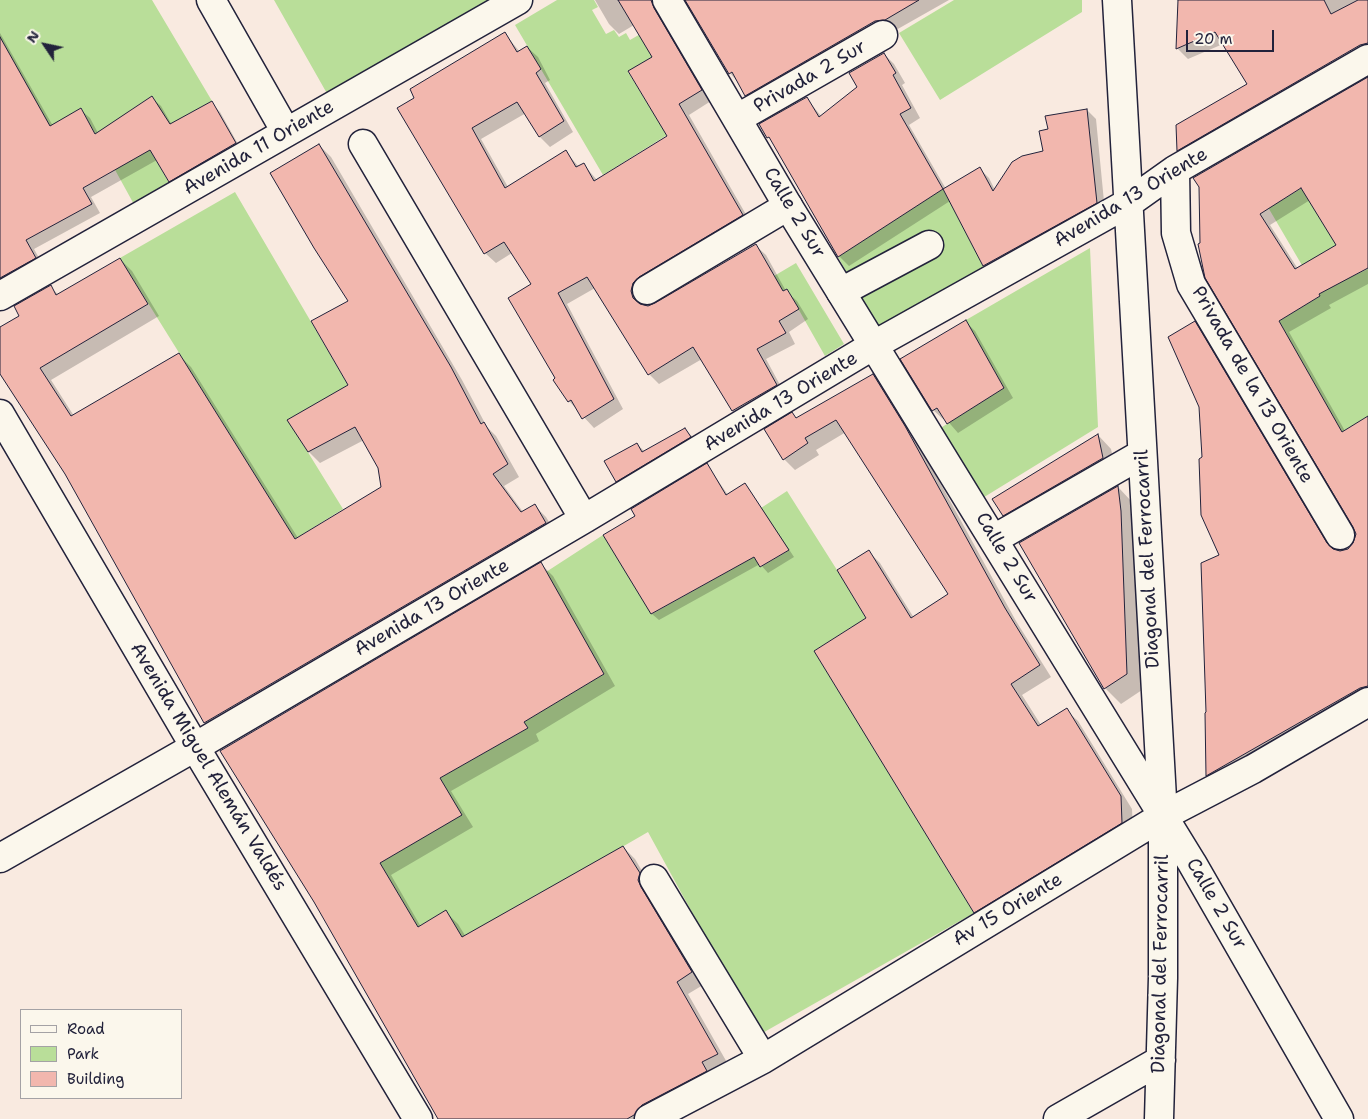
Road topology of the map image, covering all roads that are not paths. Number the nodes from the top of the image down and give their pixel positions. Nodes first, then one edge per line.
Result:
1 (211, 0) edge
2 (518, 0) edge
3 (667, 0) edge
4 (1117, 0) edge
5 (882, 35) dead end
6 (1368, 59) edge
7 (738, 118) junction
8 (286, 132) junction
9 (363, 144) dead end
10 (1175, 170) junction
11 (1130, 202) junction
12 (788, 206) junction
13 (929, 245) dead end
14 (647, 290) dead end
15 (841, 292) junction
16 (0, 296) edge
17 (874, 345) junction
18 (0, 414) edge
19 (1142, 454) junction
20 (584, 519) junction
21 (1340, 535) dead end
22 (994, 539) junction
23 (1368, 702) edge
24 (195, 747) junction
25 (1163, 816) junction
26 (0, 858) edge
27 (654, 879) dead end
28 (763, 1059) junction
29 (1161, 1060) junction
30 (418, 1119) edge
31 (648, 1119) edge
32 (1058, 1119) edge
33 (1159, 1119) edge
34 (1339, 1119) edge

1 - 8 street
2 - 8 street, Avenida 11 Oriente
3 - 7 street, Calle 2 Sur
4 - 11 street, Diagonal del Ferrocarril
5 - 7 street, Privada 2 Sur
6 - 10 street, Avenida 13 Oriente
7 - 12 street, Calle 2 Sur
8 - 16 street, Avenida 11 Oriente
9 - 20 street
10 - 11 street, Avenida 13 Oriente
10 - 21 street, Privada de la 13 Oriente
11 - 17 street, Avenida 13 Oriente
11 - 19 street, Diagonal del Ferrocarril
12 - 14 street
12 - 15 street, Calle 2 Sur
13 - 15 street
15 - 17 street, Calle 2 Sur
17 - 20 street, Avenida 13 Oriente
17 - 22 street, Calle 2 Sur
18 - 24 street, Avenida Miguel Alemán Valdés
19 - 22 street
19 - 25 street, Diagonal del Ferrocarril
20 - 24 street, Avenida 13 Oriente
22 - 25 street, Calle 2 Sur
23 - 25 street, Av 15 Oriente
24 - 26 street, Avenida 13 Oriente
24 - 30 street, Avenida Miguel Alemán Valdés
25 - 28 street, Av 15 Oriente
25 - 29 street, Diagonal del Ferrocarril
25 - 34 street, Calle 2 Sur
27 - 28 street
28 - 31 street, Av 15 Oriente
29 - 32 street
29 - 33 street, Diagonal del Ferrocarril

